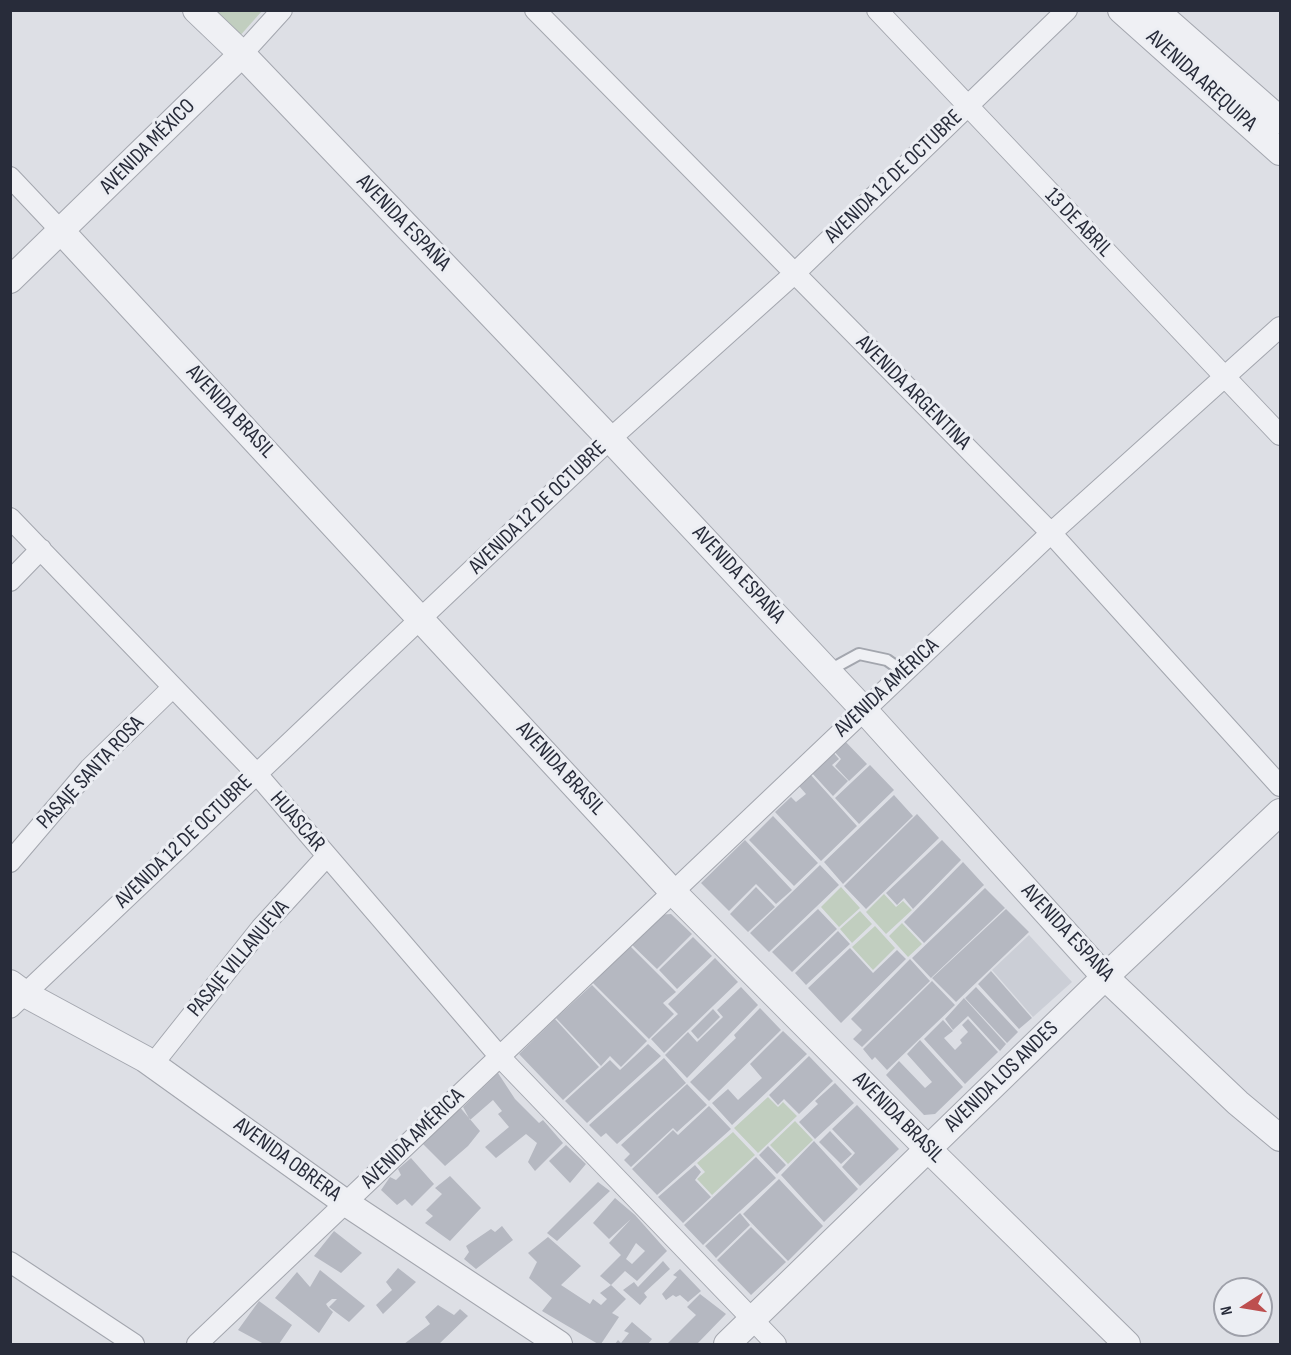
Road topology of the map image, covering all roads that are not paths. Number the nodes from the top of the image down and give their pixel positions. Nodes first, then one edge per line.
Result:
1 (196, 10) edge
2 (282, 10) edge
3 (535, 10) edge
4 (877, 10) edge
5 (1067, 10) edge
6 (1121, 10) edge
7 (1155, 10) edge
8 (242, 54) junction
9 (967, 107) junction
10 (1281, 120) edge
11 (1281, 152) edge
12 (10, 177) edge
13 (62, 231) junction
14 (795, 273) junction
15 (10, 280) edge
16 (1281, 327) edge
17 (1225, 376) junction
18 (1281, 435) edge
19 (610, 439) junction
20 (10, 518) edge
21 (1051, 533) junction
22 (41, 549) junction
23 (10, 581) edge
24 (422, 619) junction
25 (828, 671) junction
26 (904, 672) junction
27 (173, 687) junction
28 (864, 710) junction
29 (256, 773) junction
30 (1281, 786) edge
31 (1281, 812) edge
32 (327, 856) junction
33 (10, 862) edge
34 (673, 892) junction
35 (1105, 977) junction
36 (15, 995) edge
37 (500, 1057) junction
38 (153, 1064) junction
39 (1281, 1138) edge
40 (928, 1149) junction
41 (346, 1203) junction
42 (10, 1262) edge
43 (752, 1320) junction
44 (134, 1344) edge
45 (197, 1344) edge
46 (559, 1344) edge
47 (727, 1344) edge
48 (776, 1344) edge
49 (1127, 1344) edge

1 - 8 street, AVENIDA ESPAÑA
2 - 8 street, AVENIDA MÉXICO
3 - 14 street, AVENIDA ARGENTINA
4 - 9 street, 13 DE ABRIL
5 - 9 street, AVENIDA 12 DE OCTUBRE
6 - 11 street, AVENIDA AREQUIPA
7 - 10 street, AVENIDA AREQUIPA
8 - 13 street, AVENIDA MÉXICO
8 - 19 street, AVENIDA ESPAÑA
9 - 14 street, AVENIDA 12 DE OCTUBRE
9 - 17 street, 13 DE ABRIL
12 - 13 street, AVENIDA BRASIL
13 - 15 street, AVENIDA MÉXICO
13 - 24 street, AVENIDA BRASIL
14 - 19 street, AVENIDA 12 DE OCTUBRE
14 - 21 street, AVENIDA ARGENTINA
16 - 17 street, AVENIDA AMÉRICA
17 - 18 street, 13 DE ABRIL
17 - 21 street, AVENIDA AMÉRICA
19 - 24 street, AVENIDA 12 DE OCTUBRE
19 - 25 street, AVENIDA ESPAÑA
20 - 22 street, HUASCAR
21 - 26 street, AVENIDA AMÉRICA
21 - 30 street, AVENIDA ARGENTINA
22 - 23 street
22 - 27 street, HUASCAR
24 - 29 street, AVENIDA 12 DE OCTUBRE
24 - 34 street, AVENIDA BRASIL
25 - 26 lane
25 - 28 street, AVENIDA ESPAÑA
26 - 28 street, AVENIDA AMÉRICA
27 - 29 street, HUASCAR
27 - 33 street, PASAJE SANTA ROSA
28 - 34 street, AVENIDA AMÉRICA
28 - 35 street, AVENIDA ESPAÑA
29 - 32 street, HUASCAR
29 - 36 street, AVENIDA 12 DE OCTUBRE
31 - 35 street, AVENIDA LOS ANDES
32 - 37 street, HUASCAR
32 - 38 street, PASAJE VILLANUEVA
34 - 37 street, AVENIDA AMÉRICA
34 - 40 street, AVENIDA BRASIL
35 - 39 street, AVENIDA ESPAÑA
35 - 40 street, AVENIDA LOS ANDES
36 - 38 street, AVENIDA OBRERA
37 - 41 street, AVENIDA AMÉRICA
37 - 43 street
38 - 41 street, AVENIDA OBRERA
40 - 43 street, AVENIDA LOS ANDES
40 - 49 street, AVENIDA BRASIL
41 - 45 street, AVENIDA AMÉRICA
41 - 46 street, AVENIDA OBRERA
42 - 44 street
43 - 47 street, AVENIDA LOS ANDES
43 - 48 street

